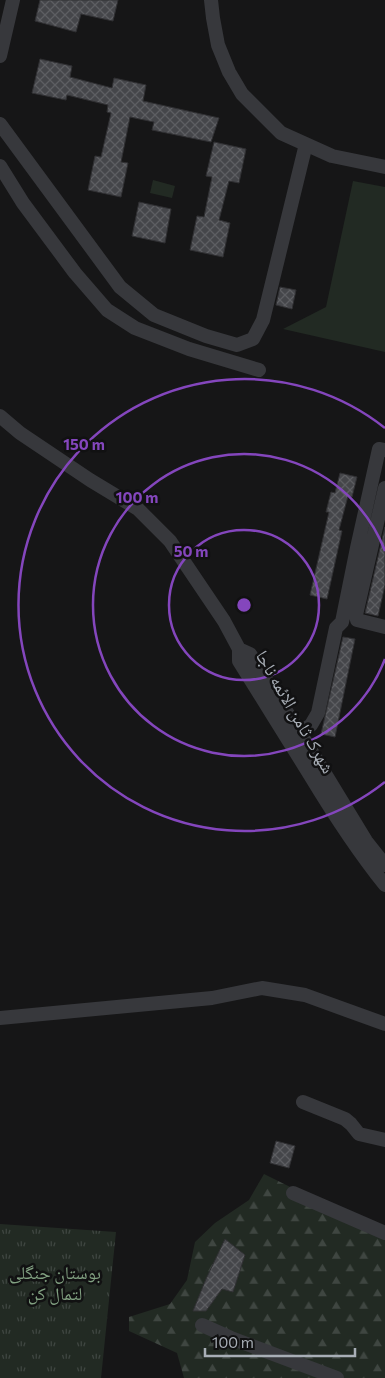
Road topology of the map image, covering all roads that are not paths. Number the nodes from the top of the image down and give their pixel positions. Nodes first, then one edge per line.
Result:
1 (13, 0) edge
2 (211, 0) edge
3 (0, 56) edge
4 (0, 124) edge
5 (306, 144) junction
6 (0, 166) edge
7 (385, 167) edge
8 (259, 370) dead end
9 (0, 416) edge
10 (385, 450) edge
11 (385, 488) edge
12 (385, 627) edge
13 (294, 736) junction
14 (366, 851) junction
15 (385, 865) edge
16 (385, 886) edge
17 (0, 1018) edge
18 (385, 1024) edge
19 (304, 1102) dead end
20 (385, 1140) edge
21 (293, 1194) dead end
22 (385, 1233) edge
23 (202, 1325) dead end
24 (338, 1378) edge

1 - 3 street
2 - 5 street
4 - 5 street
5 - 7 street
6 - 8 street
9 - 13 street, شهرک ثامن الائمه ناجا
10 - 13 street
11 - 12 street
13 - 14 street, شهرک ثامن الائمه ناجا
14 - 15 street, شهرک ثامن الائمه ناجا
14 - 16 street, شهرک ثامن الائمه ناجا
17 - 18 street
19 - 20 street
21 - 22 street
23 - 24 street

